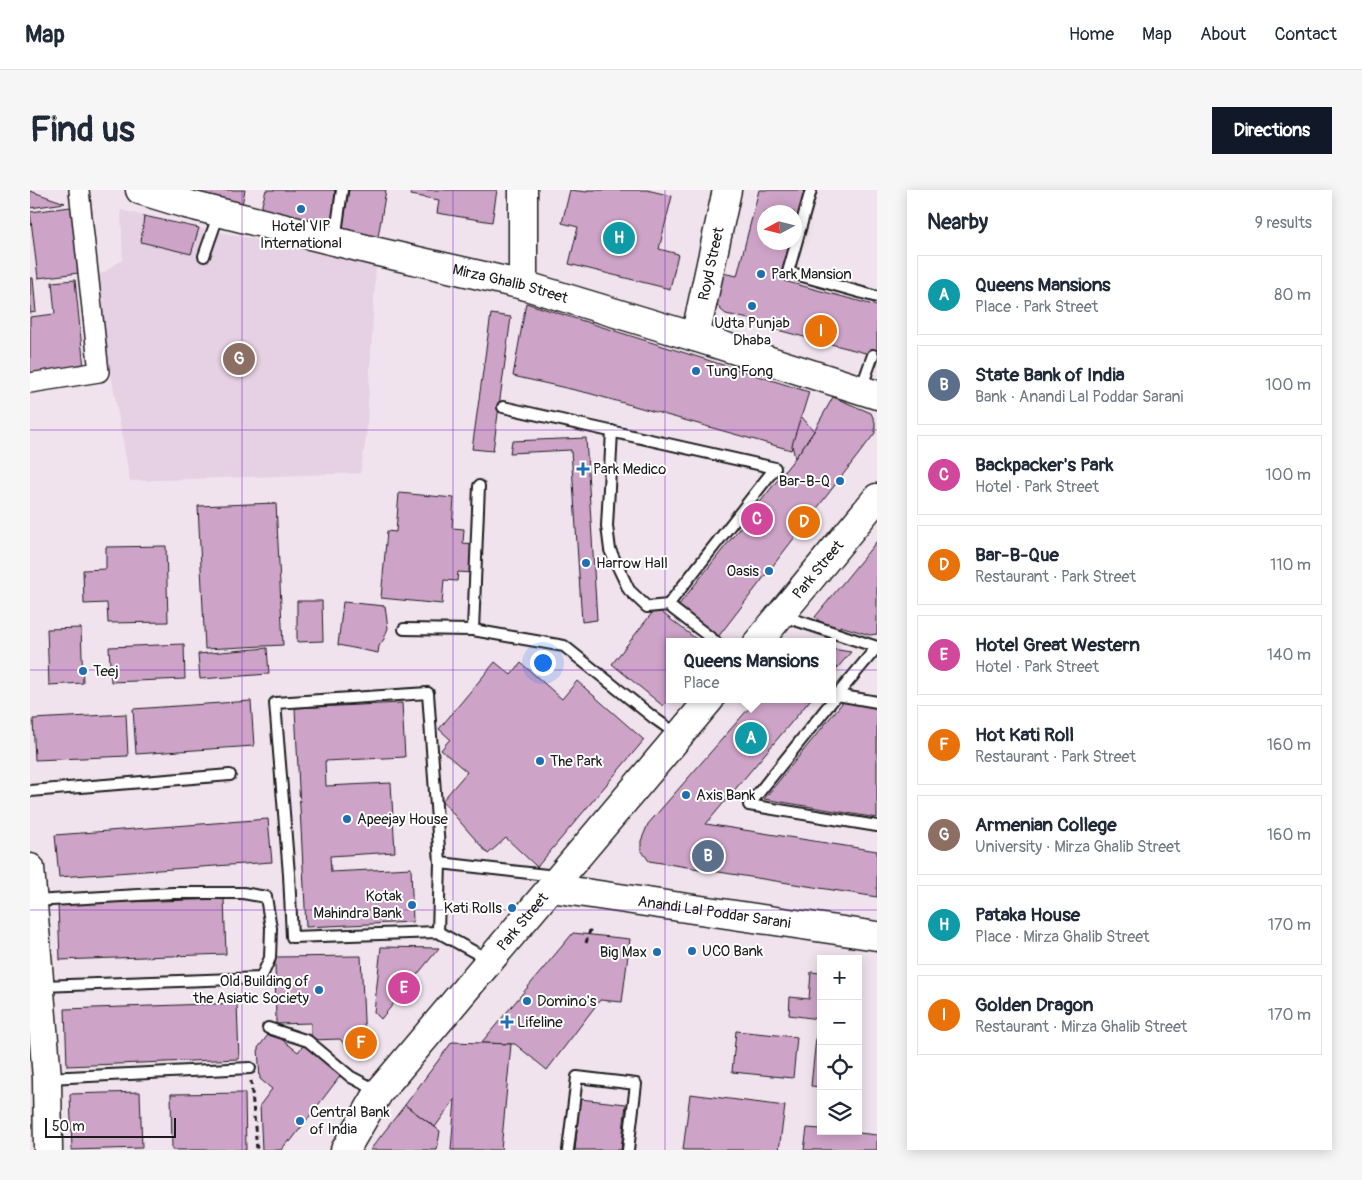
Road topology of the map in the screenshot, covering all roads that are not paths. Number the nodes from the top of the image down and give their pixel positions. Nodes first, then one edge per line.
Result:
1 (79, 190) edge
2 (140, 190) edge
3 (342, 190) edge
4 (523, 190) edge
5 (728, 190) edge
6 (811, 190) edge
7 (187, 197) edge
8 (220, 212) junction
9 (335, 241) junction
10 (204, 256) dead end
11 (522, 285) junction
12 (877, 297) edge
13 (695, 337) junction
14 (873, 355) dead end
15 (30, 383) edge
16 (869, 393) edge
17 (503, 407) dead end
18 (612, 431) junction
19 (479, 486) dead end
20 (877, 498) edge
21 (668, 605) junction
22 (780, 615) junction
23 (404, 629) dead end
24 (473, 630) junction
25 (711, 638) edge
26 (761, 638) edge
27 (877, 647) edge
28 (837, 695) joint
29 (877, 702) edge
30 (707, 703) edge
31 (831, 703) edge
32 (680, 736) junction
33 (230, 775) dead end
34 (30, 791) edge
35 (877, 826) edge
36 (440, 863) junction
37 (30, 868) edge
38 (556, 882) junction
39 (33, 901) junction
40 (438, 932) junction
41 (877, 936) edge
42 (490, 960) junction
43 (40, 986) junction
44 (268, 1028) dead end
45 (250, 1068) road end
46 (47, 1078) junction
47 (379, 1092) junction
48 (48, 1150) edge
49 (344, 1150) edge
50 (568, 1150) edge
51 (628, 1150) edge

1 - 15 street
2 - 7 main road, Mirza Ghalib Street
3 - 9 lane
4 - 11 main road
5 - 13 main road, Royd Street
6 - 12 lane
7 - 8 main road, Mirza Ghalib Street
8 - 9 main road, Mirza Ghalib Street
8 - 10 lane
9 - 11 main road, Mirza Ghalib Street
11 - 13 main road, Mirza Ghalib Street
13 - 16 main road, Mirza Ghalib Street
14 - 16 lane
17 - 18 lane
18 - 21 lane
18 - 21 lane
19 - 24 lane
20 - 22 main road, Park Street
21 - 25 lane
22 - 26 main road, Park Street
22 - 27 lane
23 - 24 lane
24 - 32 lane
27 - 28 lane
28 - 29 lane
30 - 32 main road, Park Street
31 - 35 lane
32 - 38 main road, Park Street
33 - 34 lane
36 - 38 lane
36 - 40 lane
36 - 40 lane
37 - 39 main road
38 - 41 main road, Anandi Lal Poddar Sarani
38 - 42 main road, Park Street
39 - 43 main road
39 - 43 lane
40 - 42 lane
42 - 47 main road, Park Street
43 - 46 main road
44 - 47 lane
45 - 46 lane
46 - 48 main road
47 - 49 main road, Park Street
50 - 51 lane

